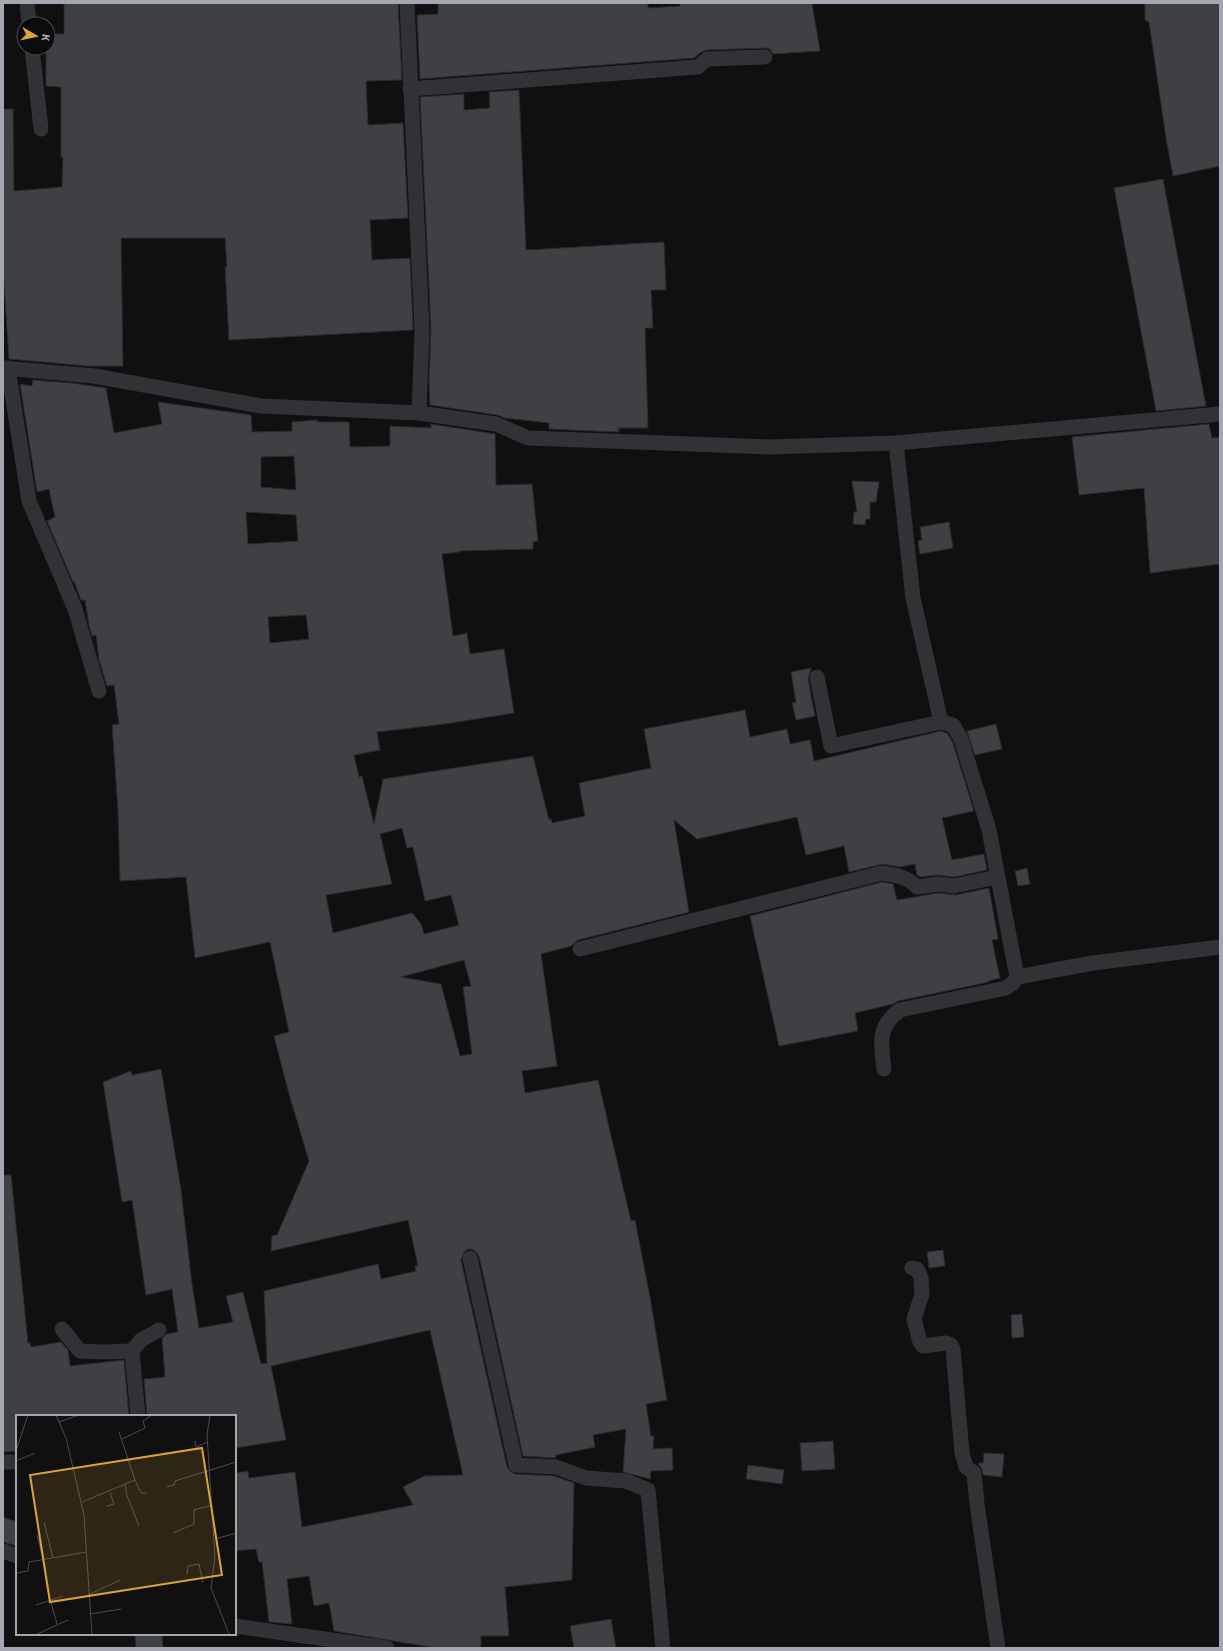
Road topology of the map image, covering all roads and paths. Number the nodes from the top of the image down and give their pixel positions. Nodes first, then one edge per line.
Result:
1 (27, 3) edge
2 (407, 3) edge
3 (28, 16) edge
4 (33, 56) edge
5 (765, 57) dead end
6 (410, 89) junction
7 (41, 129) dead end
8 (6, 368) edge
9 (419, 413) junction
10 (1220, 414) edge
11 (896, 444) junction
12 (817, 677) dead end
13 (99, 691) dead end
14 (941, 722) junction
15 (997, 877) junction
16 (1220, 947) edge
17 (580, 948) dead end
18 (1017, 977) junction
19 (884, 1069) dead end
20 (470, 1258) dead end
21 (912, 1268) dead end
22 (62, 1329) dead end
23 (159, 1330) dead end
24 (132, 1351) junction
25 (138, 1415) edge
26 (3, 1462) edge
27 (16, 1462) edge
28 (3, 1551) edge
29 (16, 1556) edge
30 (236, 1626) edge
31 (351, 1645) edge
32 (387, 1648) edge
33 (663, 1648) edge
34 (998, 1648) edge

1 - 3 street
2 - 6 street
4 - 7 street
5 - 6 street
6 - 9 street
8 - 9 street
8 - 13 street
9 - 11 street
10 - 11 street
11 - 14 street
12 - 14 street
14 - 15 street
15 - 17 street
15 - 18 street
16 - 18 street
18 - 19 street
20 - 33 street
21 - 34 street
22 - 24 street
23 - 24 street
24 - 25 street
26 - 27 street
28 - 29 street
30 - 31 street
31 - 32 street

